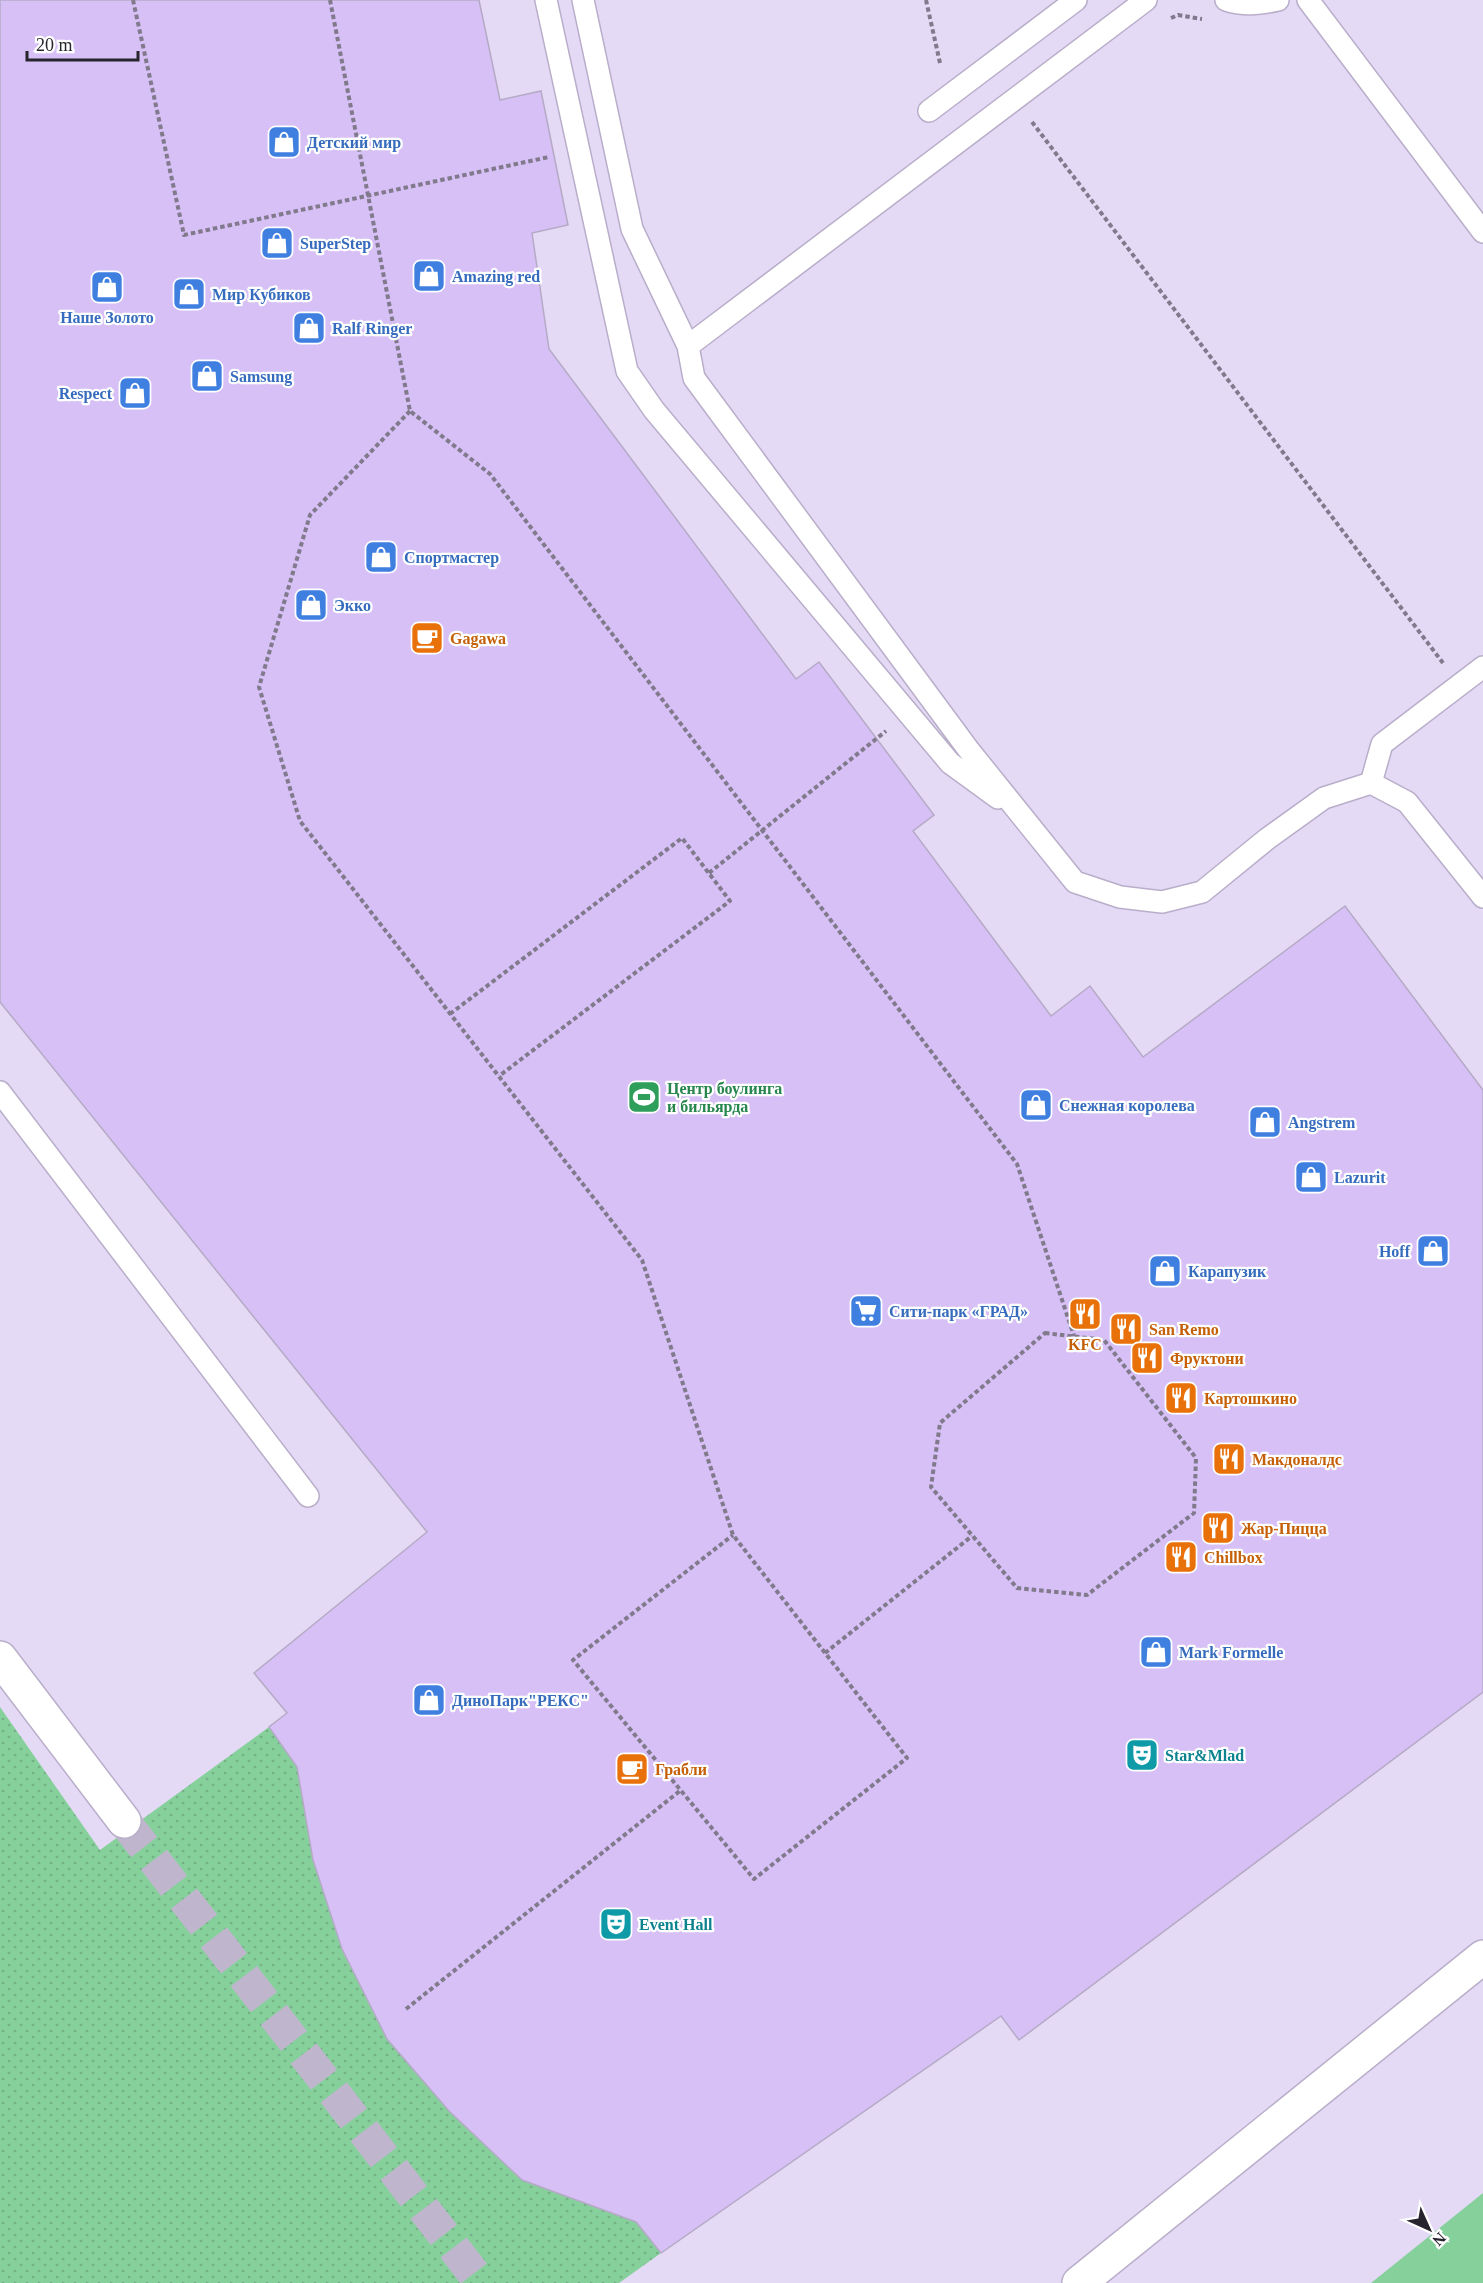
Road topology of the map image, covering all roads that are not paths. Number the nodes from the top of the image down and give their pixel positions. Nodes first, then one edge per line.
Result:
1 (546, 0) edge
2 (584, 0) edge
3 (1076, 0) edge
4 (1146, 0) edge
5 (1226, 0) edge
6 (1278, 0) edge
7 (1308, 0) edge
8 (929, 111) dead end
9 (1483, 232) edge
10 (688, 346) junction
11 (1483, 667) edge
12 (1371, 783) junction
13 (1020, 815) junction
14 (1483, 897) edge
15 (0, 1092) edge
16 (308, 1496) dead end
17 (0, 1658) edge
18 (124, 1821) tunnel mouth
19 (1483, 1957) edge
20 (1079, 2283) edge

1 - 13 lane
2 - 10 lane
3 - 8 lane
4 - 10 lane
5 - 6 lane
7 - 9 lane
10 - 13 lane
11 - 12 lane
12 - 13 lane
12 - 14 lane
15 - 16 lane
17 - 18 street
19 - 20 street

